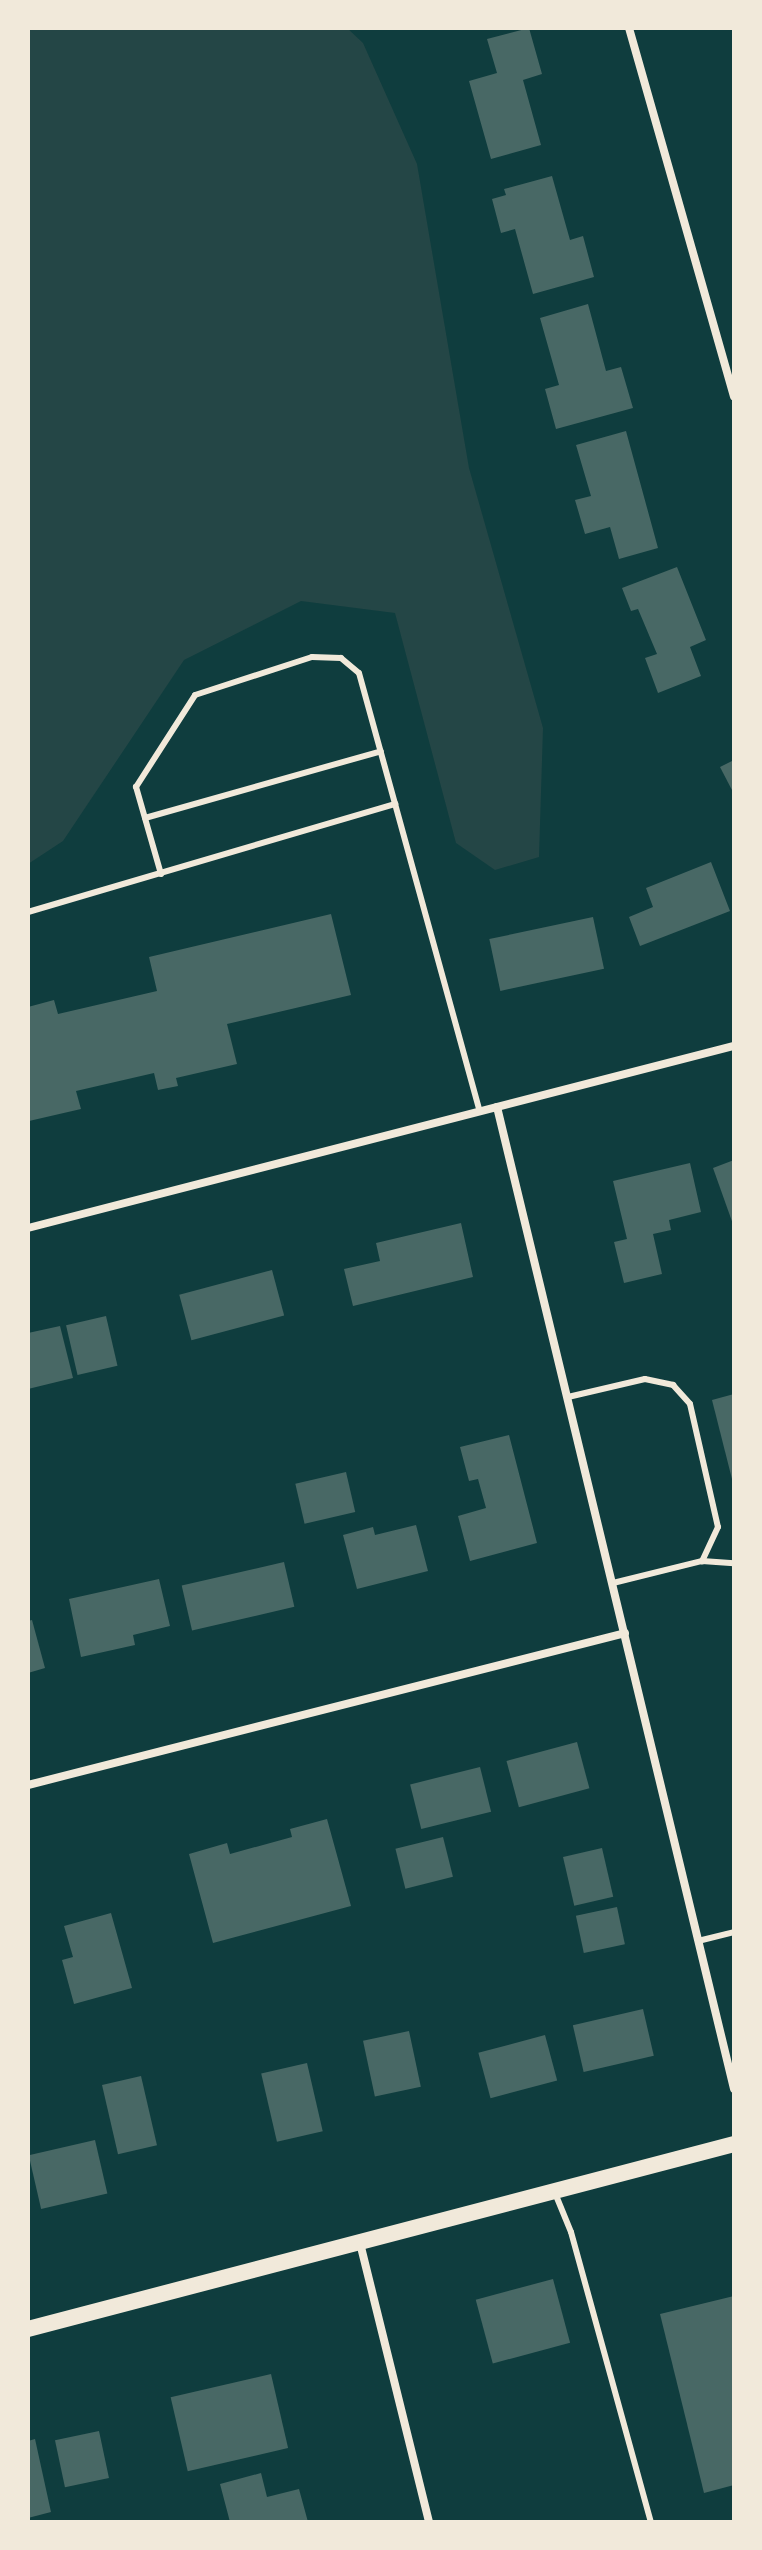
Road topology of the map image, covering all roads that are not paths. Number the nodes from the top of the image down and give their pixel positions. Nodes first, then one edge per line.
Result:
1 (629, 28) edge
2 (734, 396) edge
3 (381, 751) junction
4 (395, 804) junction
5 (145, 818) junction
6 (161, 874) junction
7 (28, 912) edge
8 (734, 1046) edge
9 (497, 1107) junction
10 (480, 1111) junction
11 (28, 1228) edge
12 (568, 1397) junction
13 (702, 1561) junction
14 (734, 1563) edge
15 (613, 1583) junction
16 (625, 1633) junction
17 (28, 1785) edge
18 (734, 1932) edge
19 (698, 1941) junction
20 (734, 2089) edge
21 (734, 2144) edge
22 (555, 2193) junction
23 (360, 2243) junction
24 (28, 2329) edge
25 (429, 2522) edge
26 (651, 2522) edge

1 - 2 street
3 - 4 lane
3 - 5 lane
3 - 5 lane
4 - 6 lane
4 - 10 lane
5 - 6 lane
6 - 7 lane
8 - 9 street
9 - 10 street
9 - 12 street
10 - 11 street
12 - 13 lane
12 - 15 street
13 - 14 lane
13 - 15 lane
15 - 16 street
16 - 17 street
16 - 19 street
18 - 19 lane
19 - 20 street
21 - 22 main road
22 - 23 main road
22 - 26 lane
23 - 24 main road
23 - 25 street

